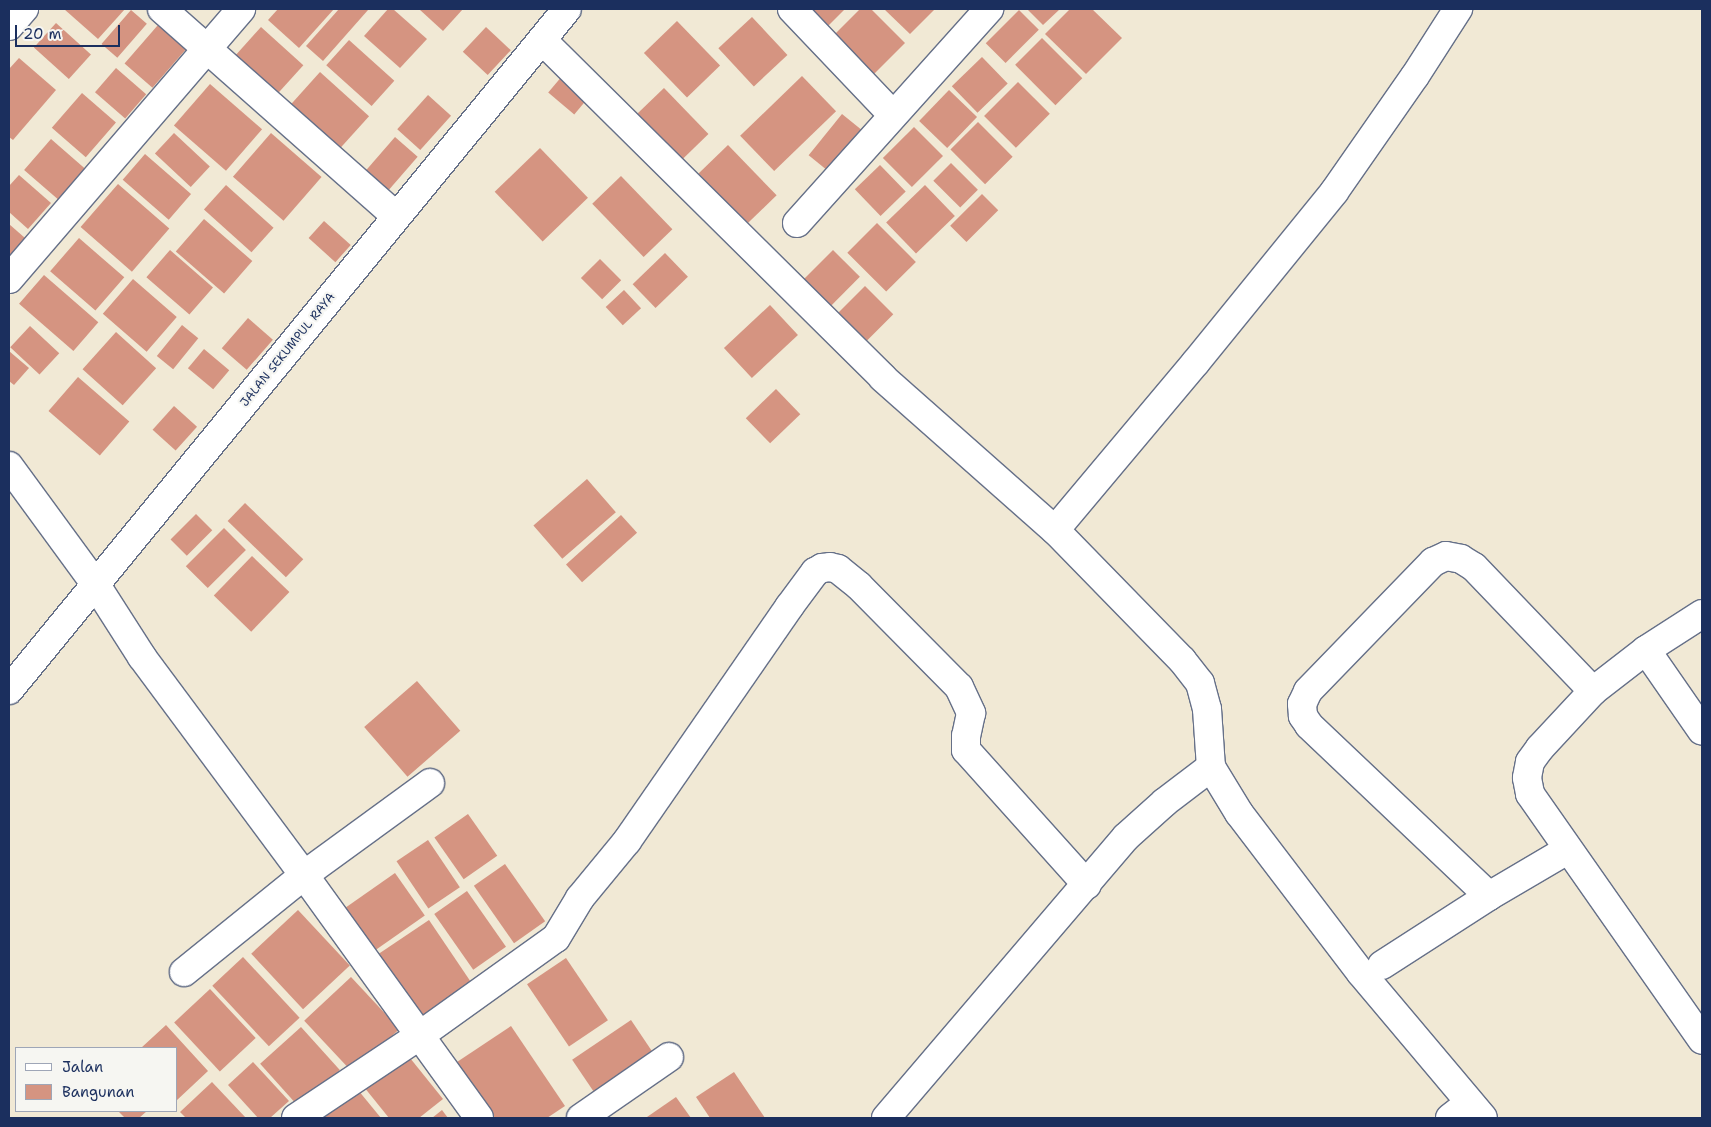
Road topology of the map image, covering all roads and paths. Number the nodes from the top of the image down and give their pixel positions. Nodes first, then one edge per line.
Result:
1 (24, 9) edge
2 (162, 9) edge
3 (241, 9) edge
4 (567, 9) edge
5 (792, 9) edge
6 (989, 9) edge
7 (1458, 9) edge
8 (9, 26) edge
9 (542, 40) junction
10 (207, 49) junction
11 (894, 115) junction
12 (396, 216) junction
13 (797, 223) dead end
14 (9, 278) edge
15 (9, 466) edge
16 (1055, 530) junction
17 (96, 585) junction
18 (1702, 614) edge
19 (1646, 650) junction
20 (9, 690) edge
21 (1594, 690) junction
22 (1702, 731) edge
23 (1211, 767) junction
24 (430, 783) dead end
25 (1567, 850) junction
26 (304, 875) junction
27 (1087, 885) junction
28 (1489, 896) junction
29 (1382, 965) dead end
30 (184, 972) dead end
31 (419, 1036) junction
32 (1702, 1040) edge
33 (669, 1057) dead end
34 (1467, 1113) edge
35 (296, 1118) edge
36 (479, 1118) edge
37 (581, 1118) edge
38 (886, 1118) edge

1 - 8 street
2 - 10 street
3 - 10 street
4 - 9 street, JALAN SEKUMPUL RAYA
5 - 11 street
6 - 11 street
7 - 16 street
9 - 12 street, JALAN SEKUMPUL RAYA
9 - 16 street
10 - 12 street
10 - 14 street
11 - 13 street
12 - 17 street, JALAN SEKUMPUL RAYA
15 - 17 street
16 - 23 street
17 - 20 street, JALAN SEKUMPUL RAYA
17 - 26 street
18 - 19 street
19 - 21 street
19 - 22 street
21 - 25 street
21 - 28 street
23 - 27 street
23 - 34 street
24 - 26 street
25 - 28 street
25 - 32 street
26 - 30 street
26 - 31 street
27 - 31 street
27 - 38 street
28 - 29 street
31 - 35 street
31 - 36 street
33 - 37 street

